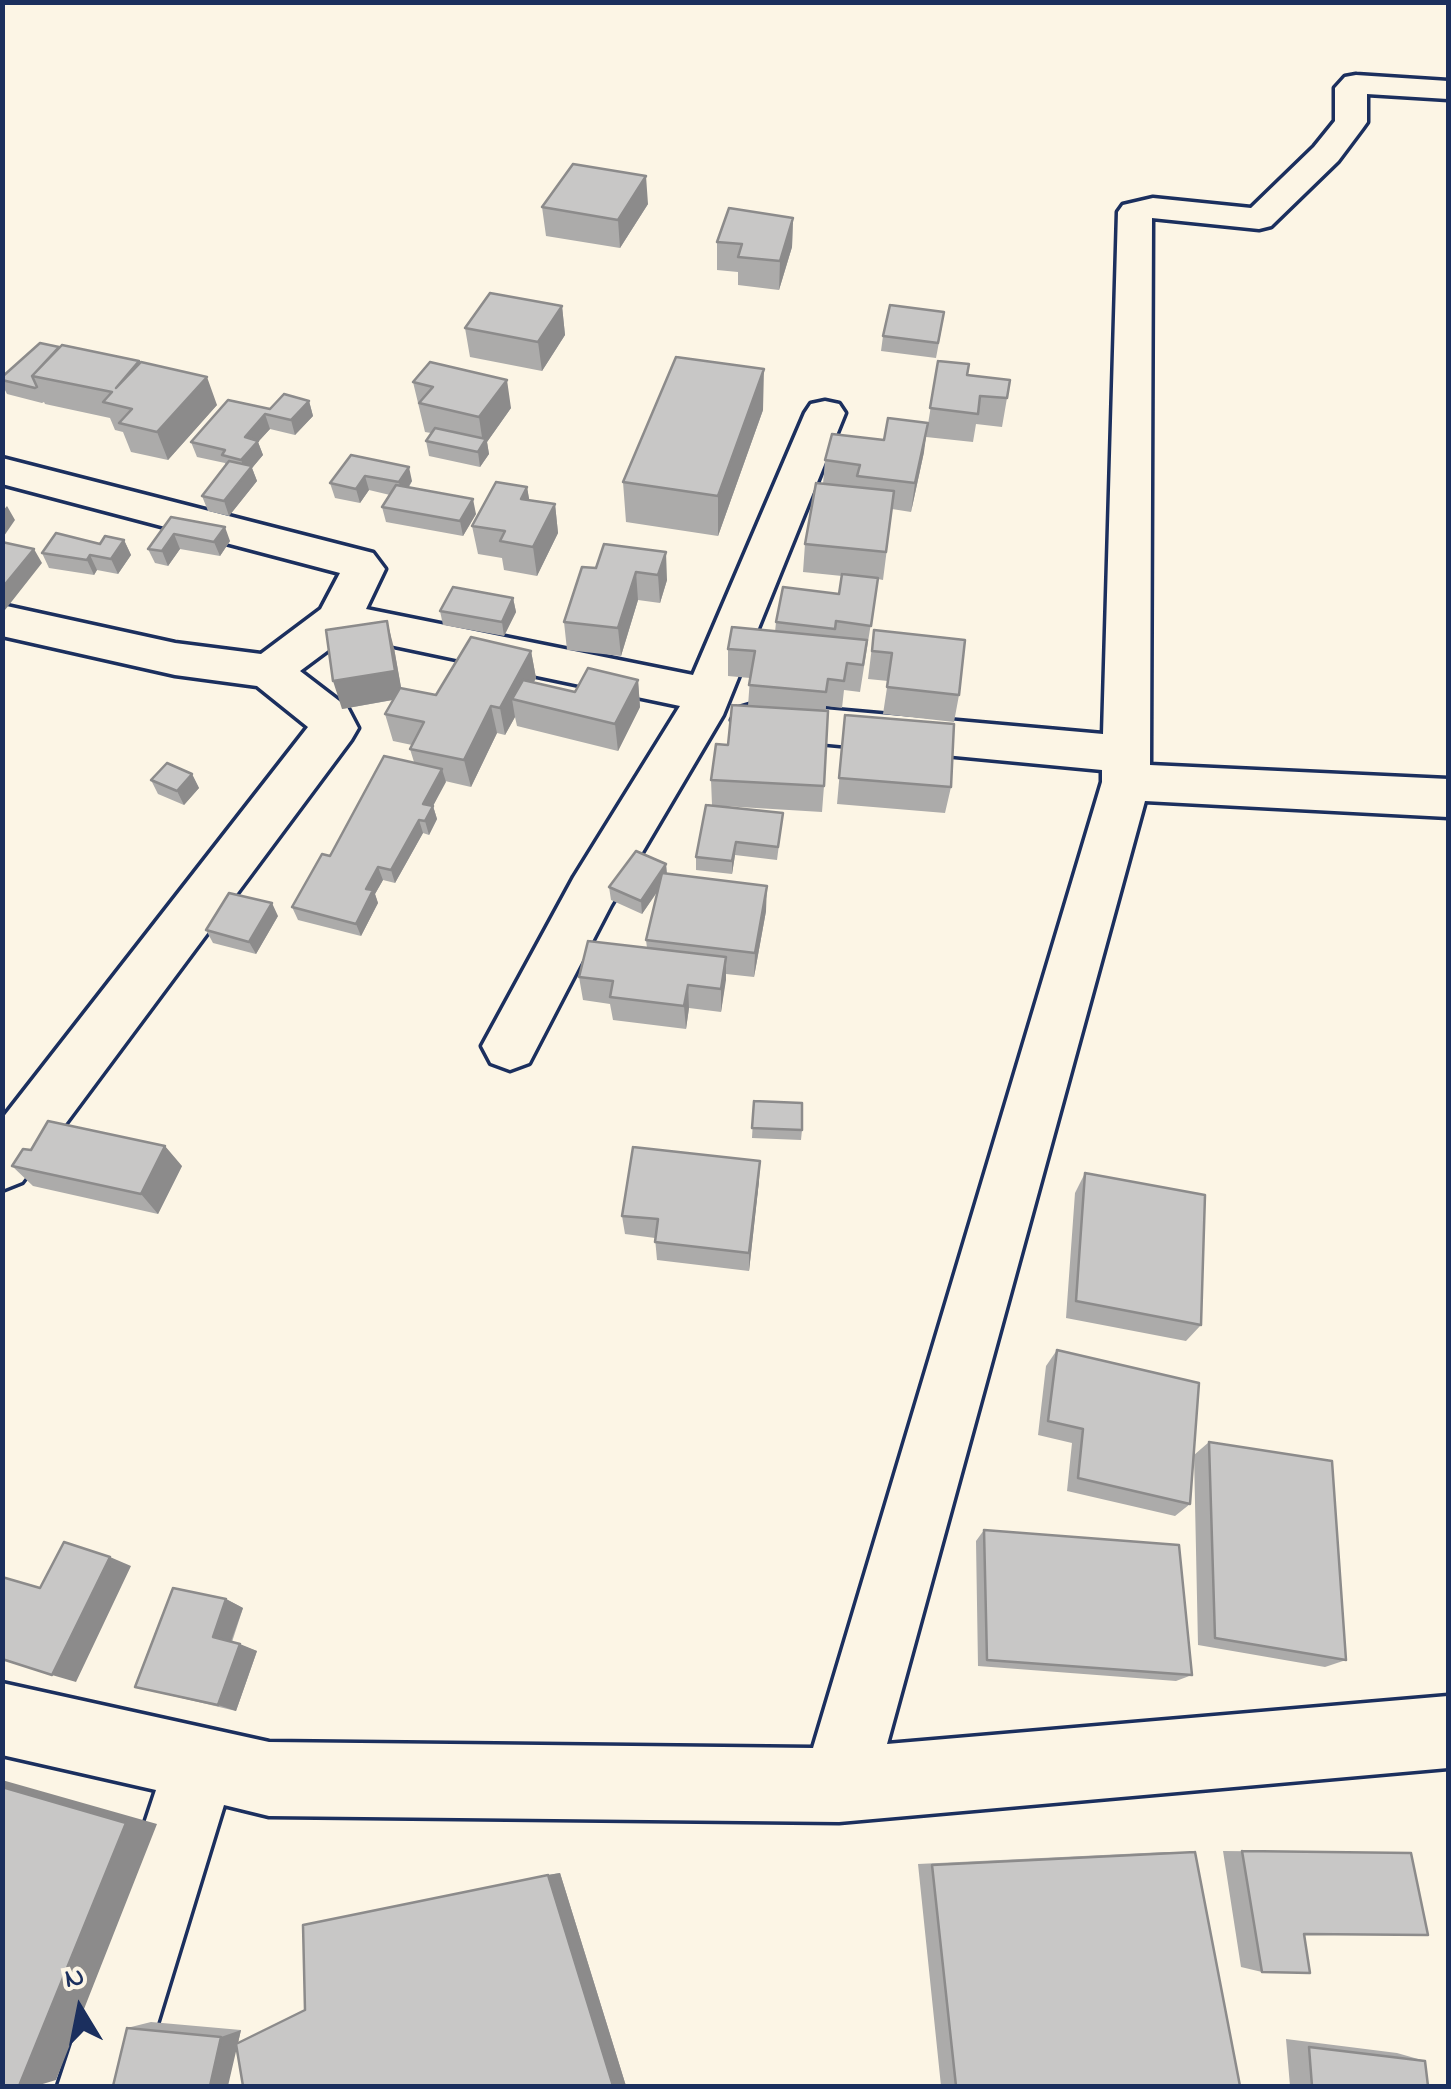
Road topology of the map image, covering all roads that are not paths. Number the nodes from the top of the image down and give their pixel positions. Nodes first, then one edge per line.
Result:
1 (1448, 90) edge
2 (824, 413) dead end
3 (2, 471) edge
4 (339, 619) junction
5 (2, 620) edge
6 (268, 672) junction
7 (704, 705) junction
8 (1126, 768) junction
9 (1448, 798) edge
10 (510, 1046) dead end
11 (2, 1164) edge
12 (2, 1720) edge
13 (1448, 1732) edge
14 (202, 1763) junction
15 (839, 1785) junction
16 (98, 2086) edge

1 - 8 street
2 - 7 street
3 - 4 street
4 - 6 street
4 - 7 street
5 - 6 street
6 - 11 street
7 - 8 street
7 - 10 street
8 - 9 street
8 - 15 street
12 - 14 street
13 - 15 street
14 - 15 street
14 - 16 street

